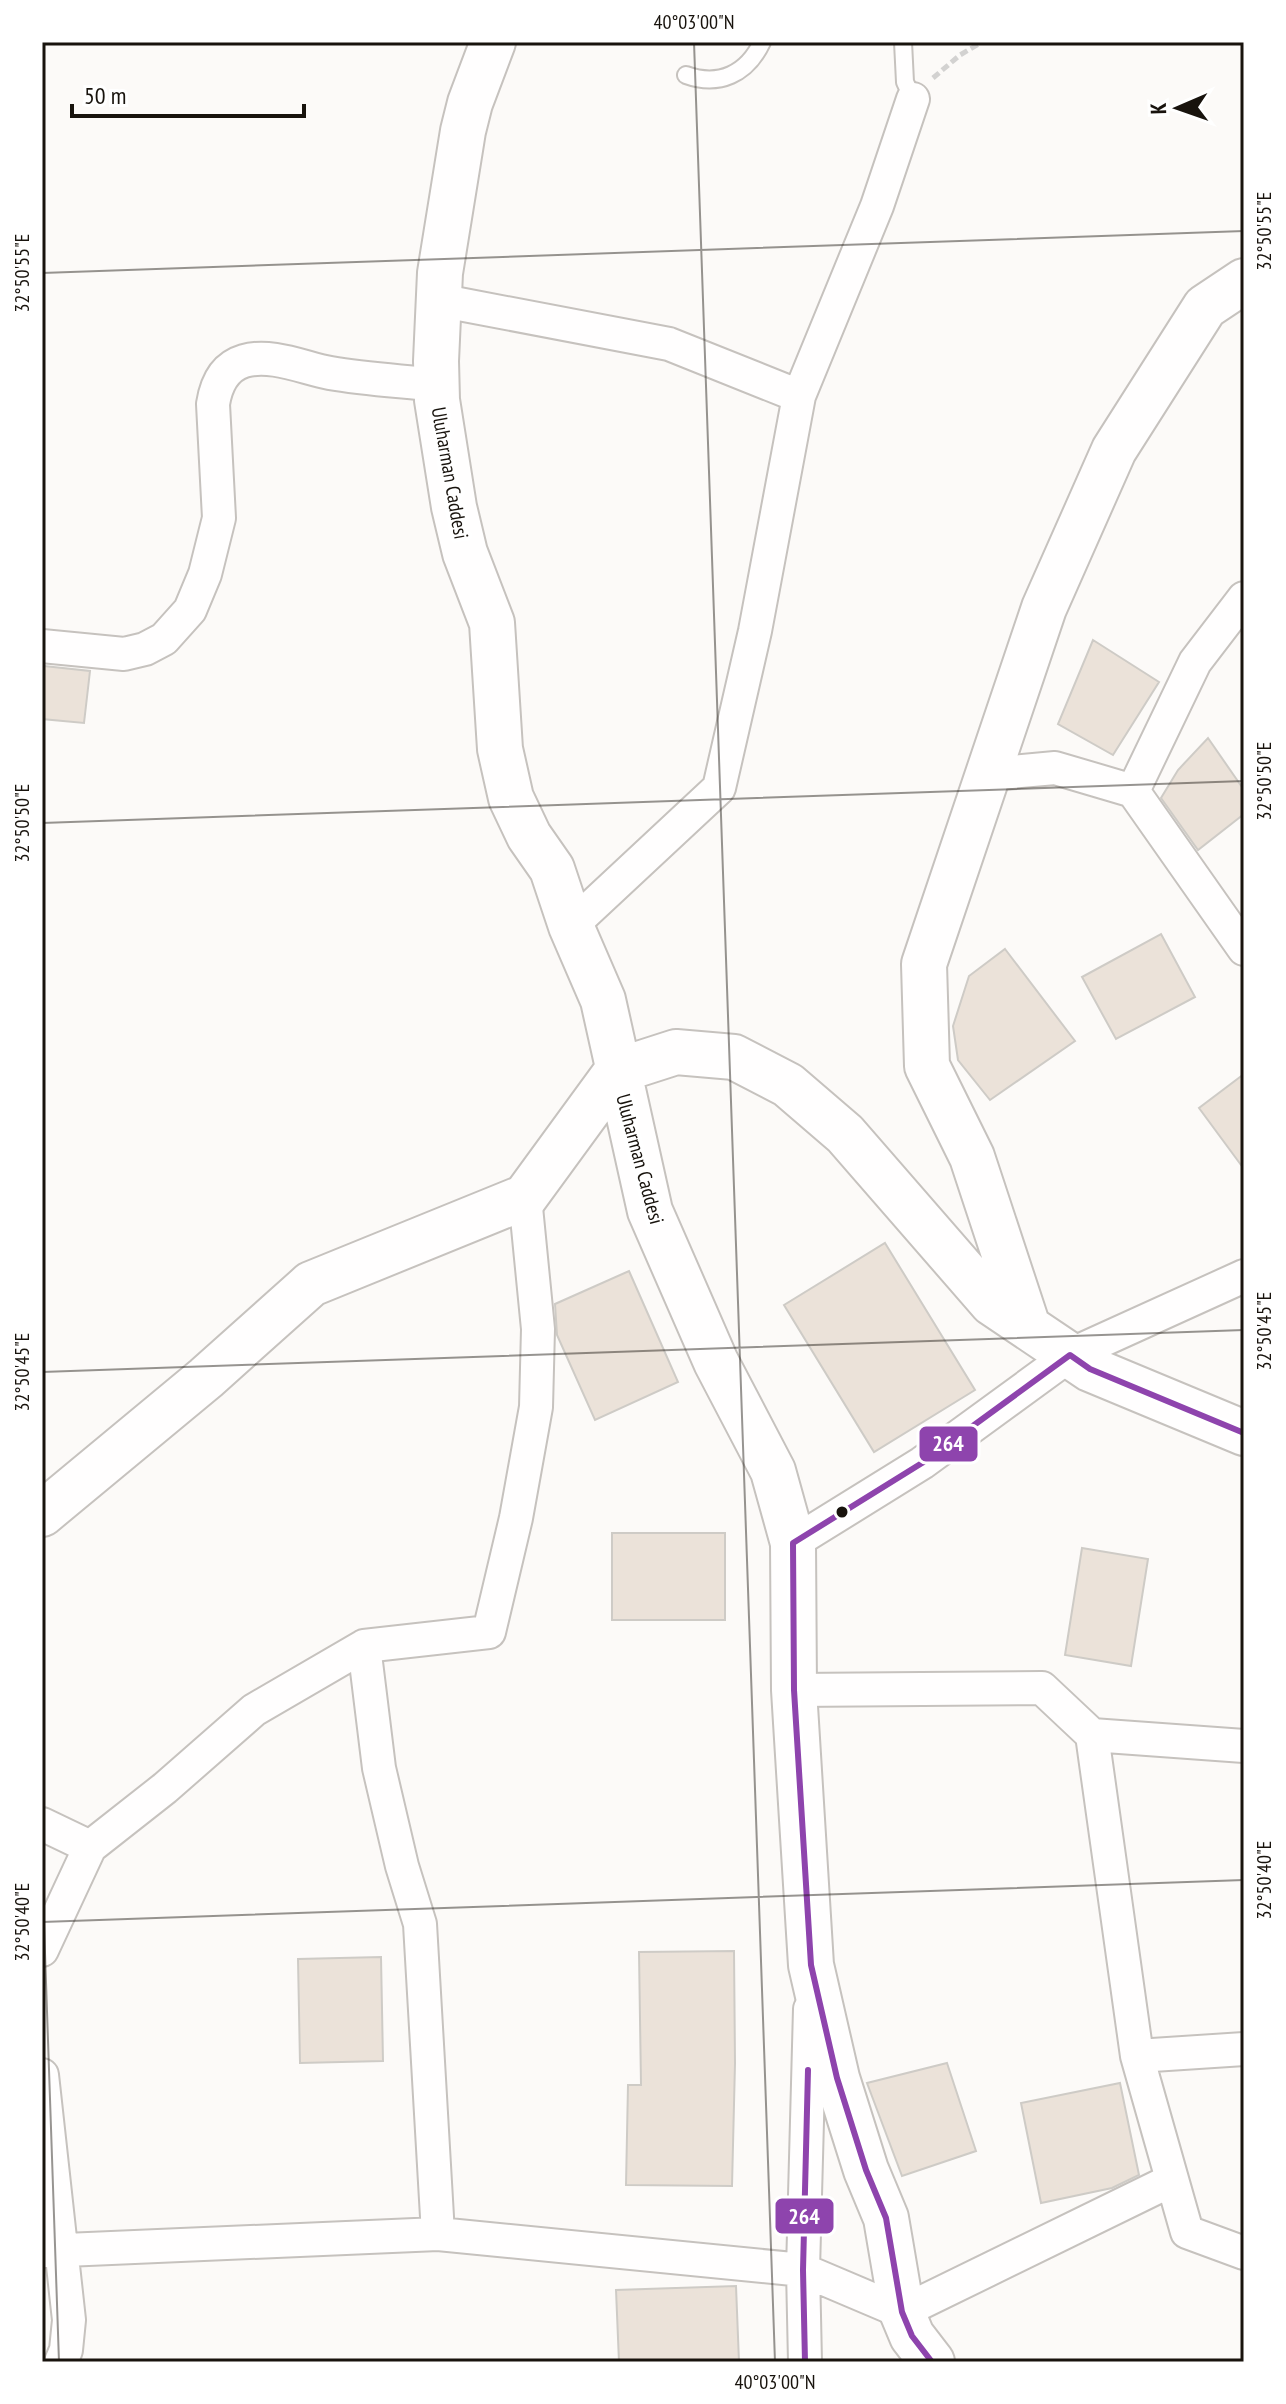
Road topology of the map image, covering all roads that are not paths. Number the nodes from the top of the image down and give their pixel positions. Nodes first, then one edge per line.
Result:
1 (493, 42) edge
2 (762, 42) edge
3 (903, 42) edge
4 (686, 75) dead end
5 (913, 99) joint
6 (1244, 281) edge
7 (438, 300) junction
8 (436, 385) junction
9 (799, 396) junction
10 (1244, 598) edge
11 (42, 646) edge
12 (988, 774) junction
13 (1133, 791) junction
14 (571, 926) junction
15 (1244, 949) edge
16 (617, 1071) junction
17 (525, 1197) junction
18 (1244, 1276) edge
19 (1028, 1327) junction
20 (1070, 1355) junction
21 (1244, 1433) edge
22 (42, 1514) edge
23 (793, 1543) junction
24 (364, 1646) junction
25 (794, 1690) junction
26 (1092, 1735) junction
27 (1244, 1746) edge
28 (42, 1824) edge
29 (90, 1847) junction
30 (42, 1950) edge
31 (811, 1965) junction
32 (1244, 2049) edge
33 (1137, 2056) junction
34 (42, 2075) edge
35 (1172, 2180) junction
36 (438, 2234) junction
37 (52, 2250) edge
38 (1244, 2253) edge
39 (803, 2270) junction
40 (902, 2312) junction
41 (61, 2362) edge
42 (805, 2362) edge
43 (932, 2362) edge

1 - 7 street, Uluharman Caddesi
2 - 4 lane
3 - 5 lane
5 - 9 street
6 - 12 street
7 - 8 street, Uluharman Caddesi
7 - 9 street
8 - 11 street
8 - 14 street, Uluharman Caddesi
9 - 14 street
10 - 13 street
12 - 13 street
12 - 19 street
13 - 15 street
14 - 16 street, Uluharman Caddesi
16 - 17 street
16 - 19 street
16 - 23 street, Uluharman Caddesi
17 - 22 street
17 - 24 street
18 - 20 street
19 - 20 street
20 - 21 street
20 - 23 street
23 - 25 street, Uluharman Caddesi
24 - 29 street
24 - 36 street
25 - 26 street
25 - 31 street, Uluharman Caddesi
26 - 27 street
26 - 33 street
28 - 29 street
29 - 30 street
31 - 39 street
31 - 40 street, Uluharman Caddesi
32 - 33 street
33 - 35 street
34 - 37 street
35 - 38 street
35 - 40 street
36 - 37 street
36 - 39 street
37 - 41 street
39 - 40 street
39 - 42 street
40 - 43 street, Uluharman Caddesi

